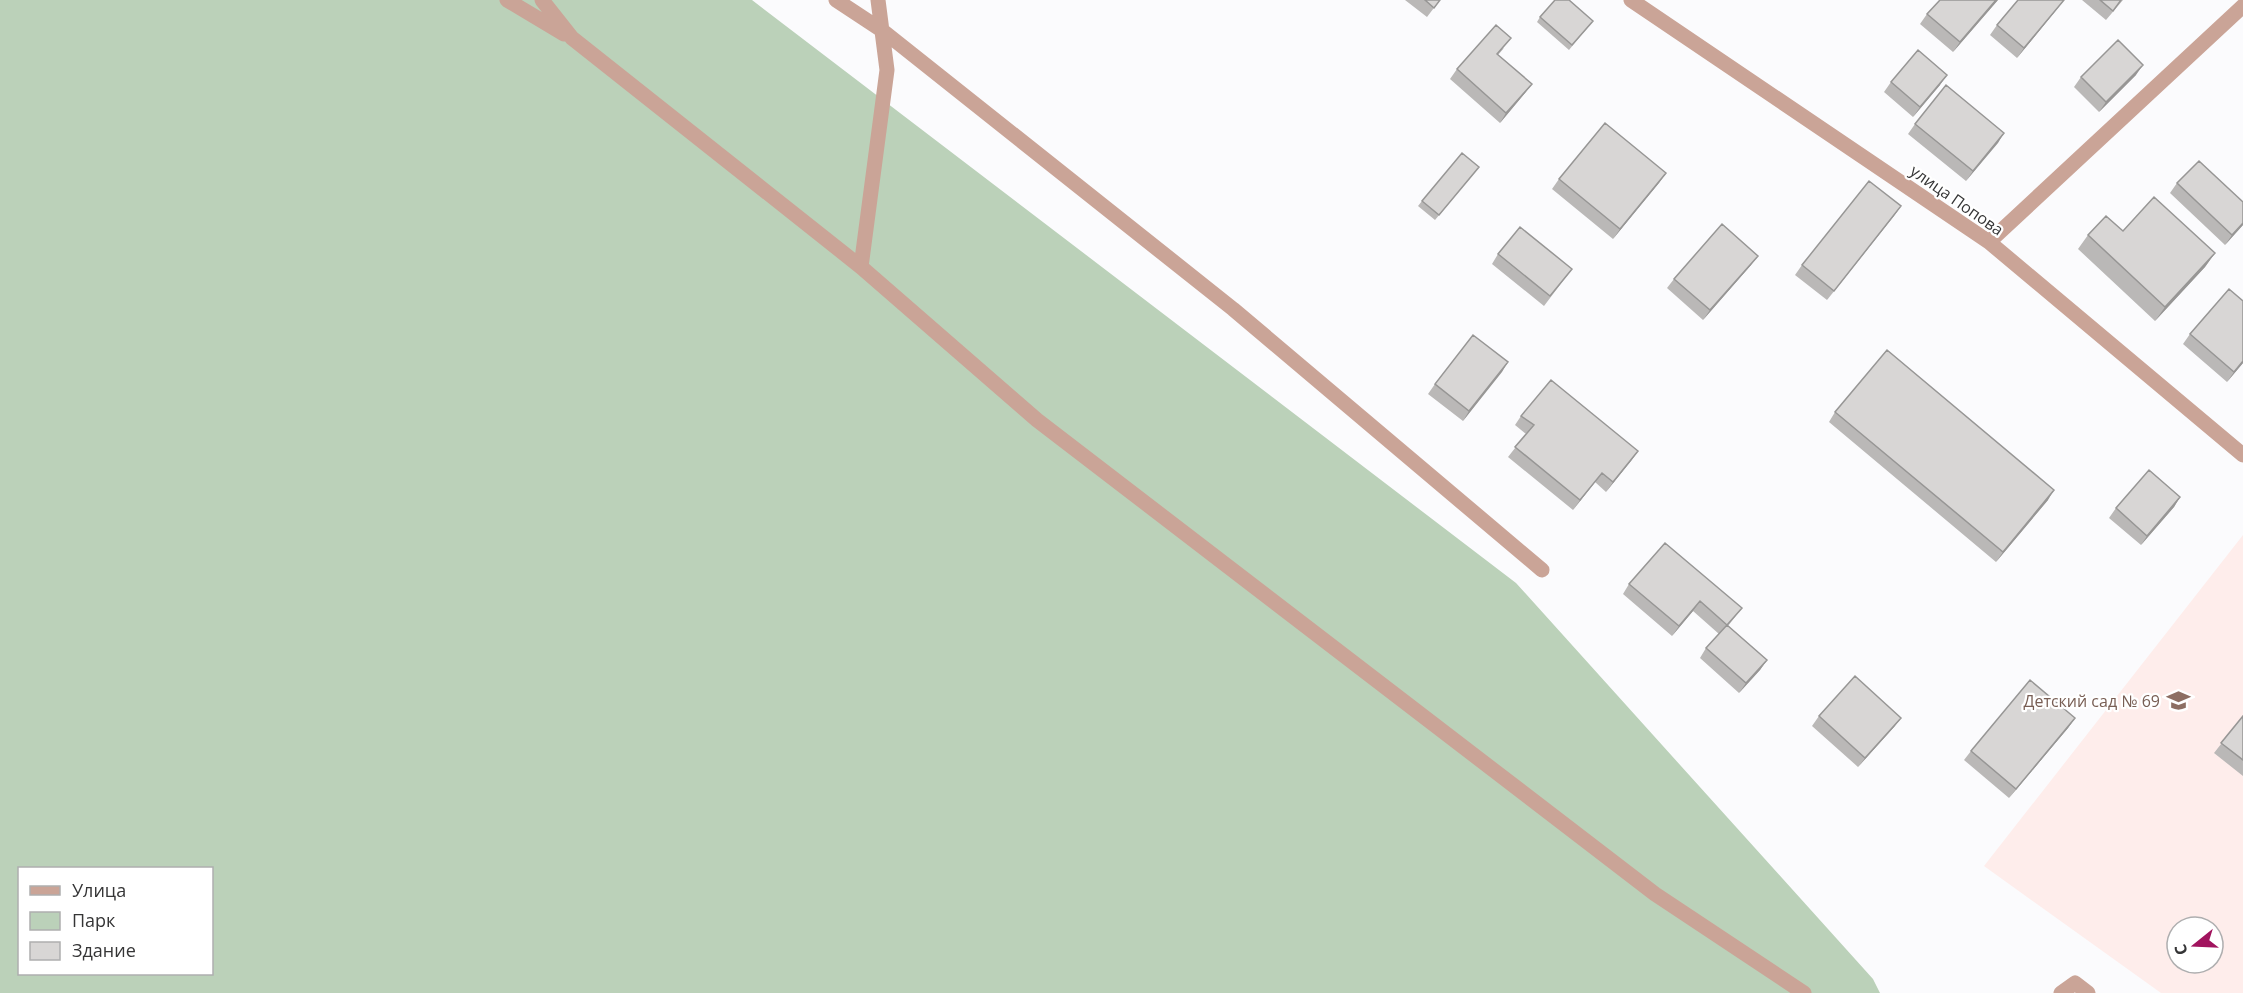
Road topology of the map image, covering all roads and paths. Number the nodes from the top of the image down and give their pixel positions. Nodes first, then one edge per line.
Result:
1 (507, 0) edge
2 (542, 0) edge
3 (836, 0) edge
4 (878, 0) edge
5 (1631, 0) edge
6 (2243, 6) edge
7 (883, 31) junction
8 (572, 38) junction
9 (1989, 242) junction
10 (861, 267) junction
11 (2243, 455) edge
12 (1542, 570) dead end
13 (1804, 993) edge
14 (2061, 993) edge
15 (2088, 993) edge

1 - 8 street
2 - 8 street
3 - 7 street
4 - 7 street
5 - 9 street, улица Попова
6 - 9 street
7 - 10 street
7 - 12 street
8 - 10 street
9 - 11 street, улица Попова
10 - 13 street
14 - 15 street

